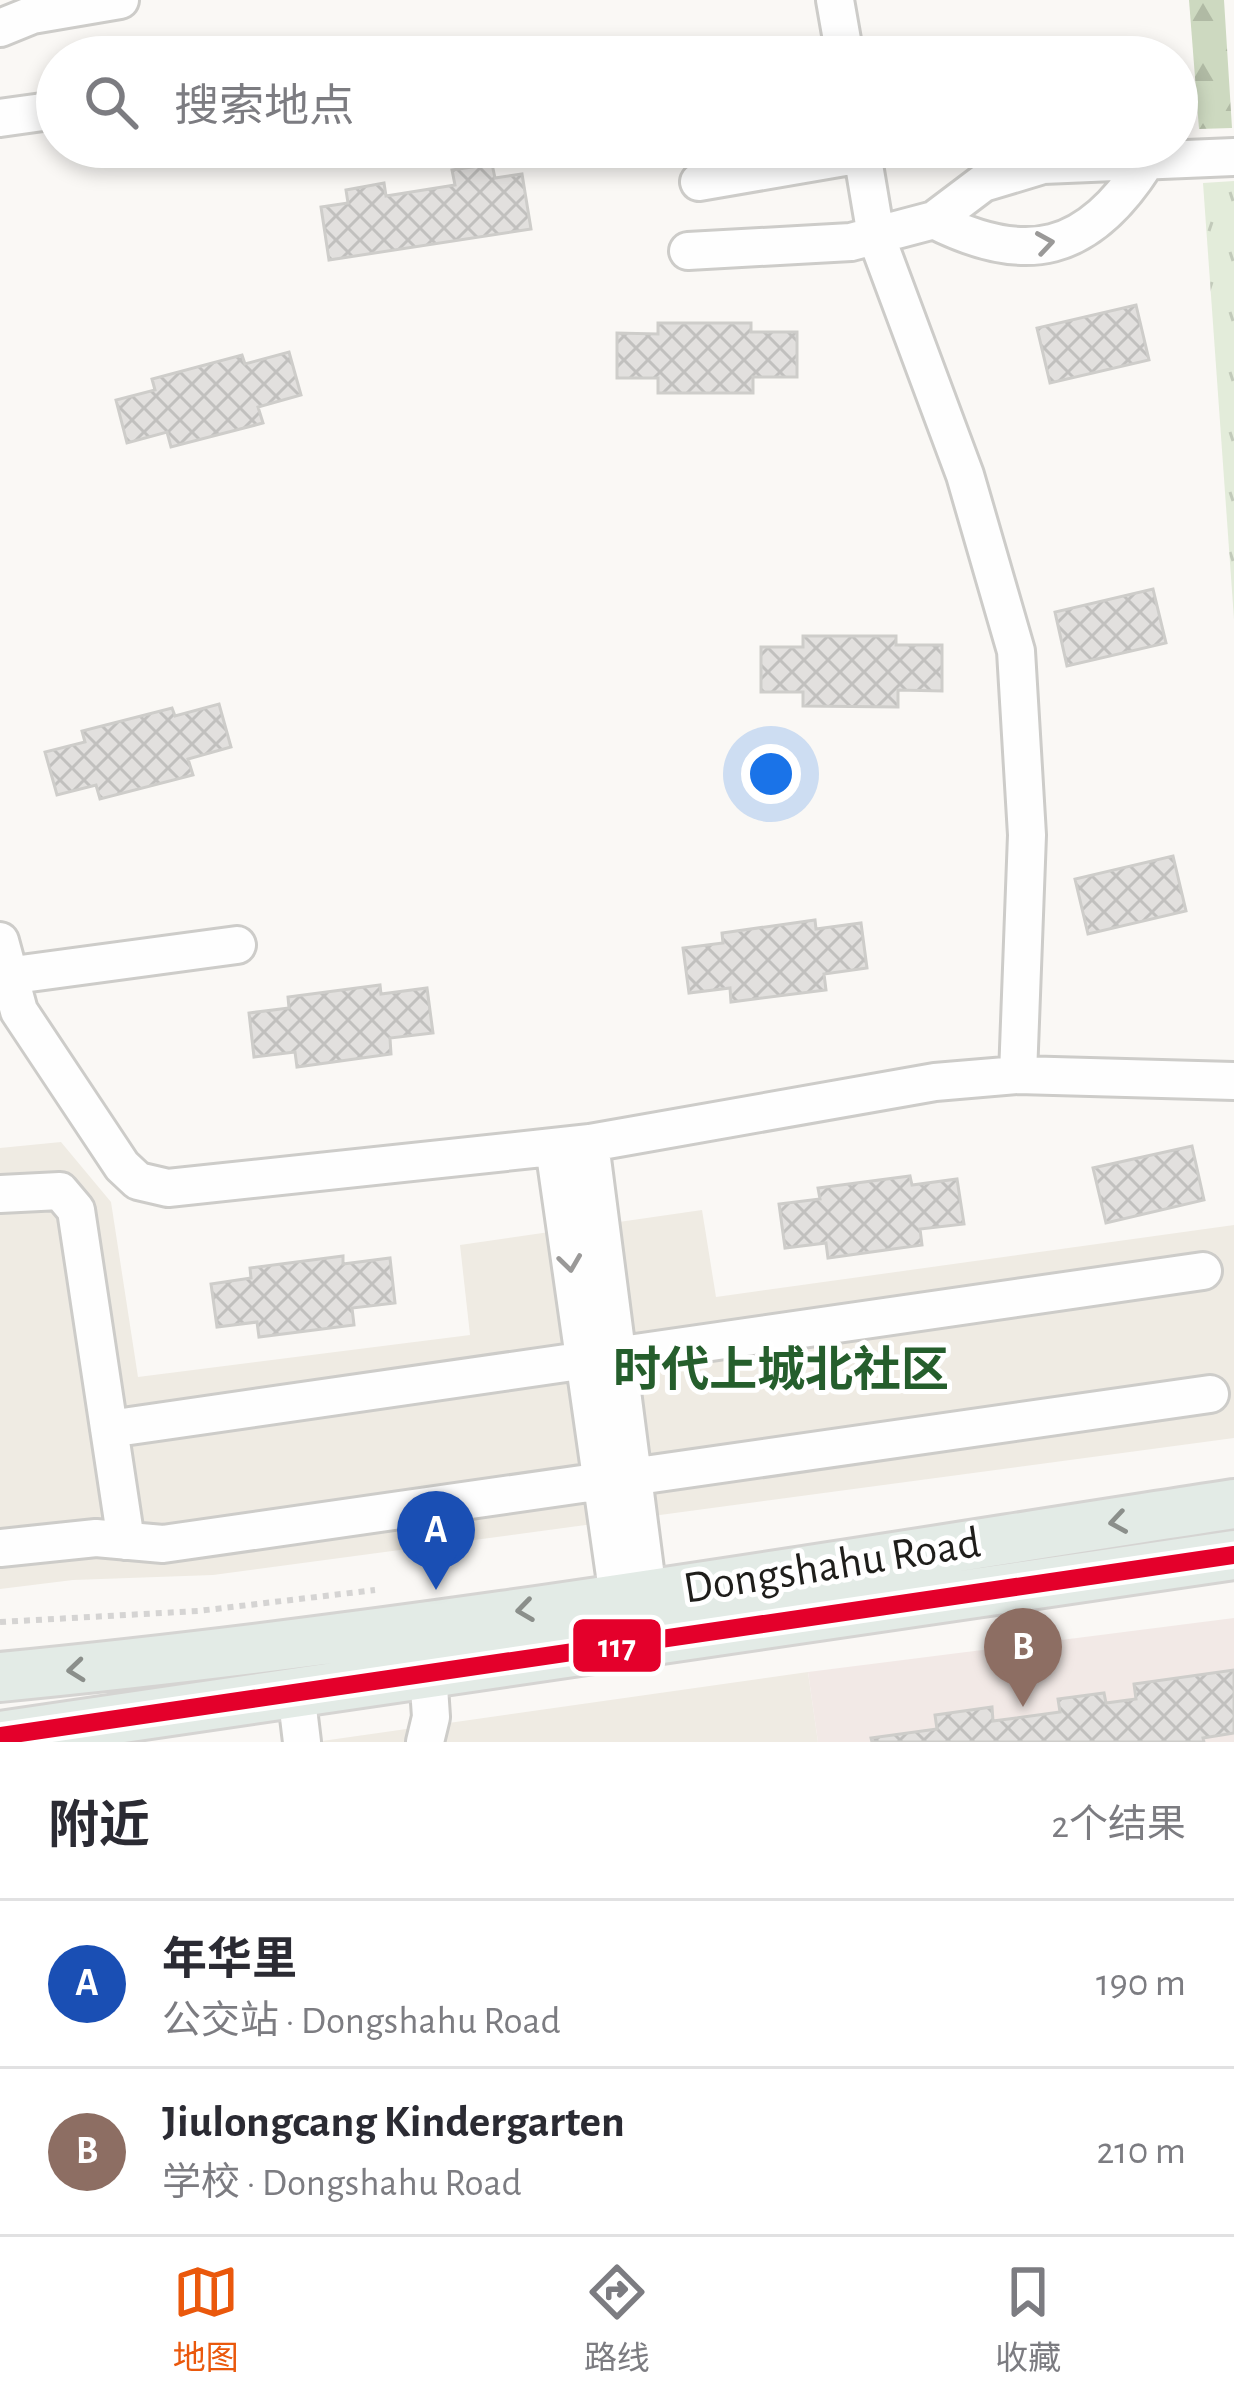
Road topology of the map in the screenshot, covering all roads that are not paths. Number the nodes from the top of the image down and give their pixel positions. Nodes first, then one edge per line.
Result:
1 (120, 0) edge
2 (835, 0) edge
3 (0, 28) edge
4 (841, 36) edge
5 (36, 113) edge
6 (0, 118) edge
7 (1234, 158) edge
8 (1198, 160) edge
9 (770, 168) edge
10 (865, 168) edge
11 (1031, 168) edge
12 (1142, 168) edge
13 (699, 182) dead end
14 (934, 220) junction
15 (876, 236) junction
16 (688, 251) dead end
17 (238, 945) dead end
18 (2, 965) edge
19 (1018, 1076) junction
20 (1234, 1082) edge
21 (572, 1145) junction
22 (0, 1194) edge
23 (1204, 1271) dead end
24 (601, 1358) junction
25 (1210, 1394) dead end
26 (109, 1429) junction
27 (618, 1480) junction
28 (1234, 1504) edge
29 (126, 1541) junction
30 (0, 1549) edge
31 (1234, 1555) edge
32 (633, 1595) junction
33 (428, 1672) junction
34 (0, 1677) edge
35 (296, 1692) junction
36 (0, 1736) edge
37 (302, 1742) edge
38 (425, 1742) edge

1 - 3 street
2 - 4 street
5 - 6 street
7 - 8 street
9 - 13 street
10 - 15 street
11 - 14 street
14 -> 12 street
14 - 15 street
15 - 16 street
15 - 19 street
17 - 18 street
18 - 21 street
19 - 20 street
19 - 21 street
21 - 24 street
22 - 26 street
23 - 24 street
24 - 26 street
24 - 27 street
25 - 27 street
26 - 29 street
27 - 29 street
27 - 32 street
28 -> 32 main road, Dongshahu Road
29 - 30 street
31 - 33 main road, Dongshahu Road
32 -> 34 main road, Dongshahu Road
33 - 35 main road, Dongshahu Road
33 - 38 street
35 - 36 main road, Dongshahu Road
35 - 37 street

